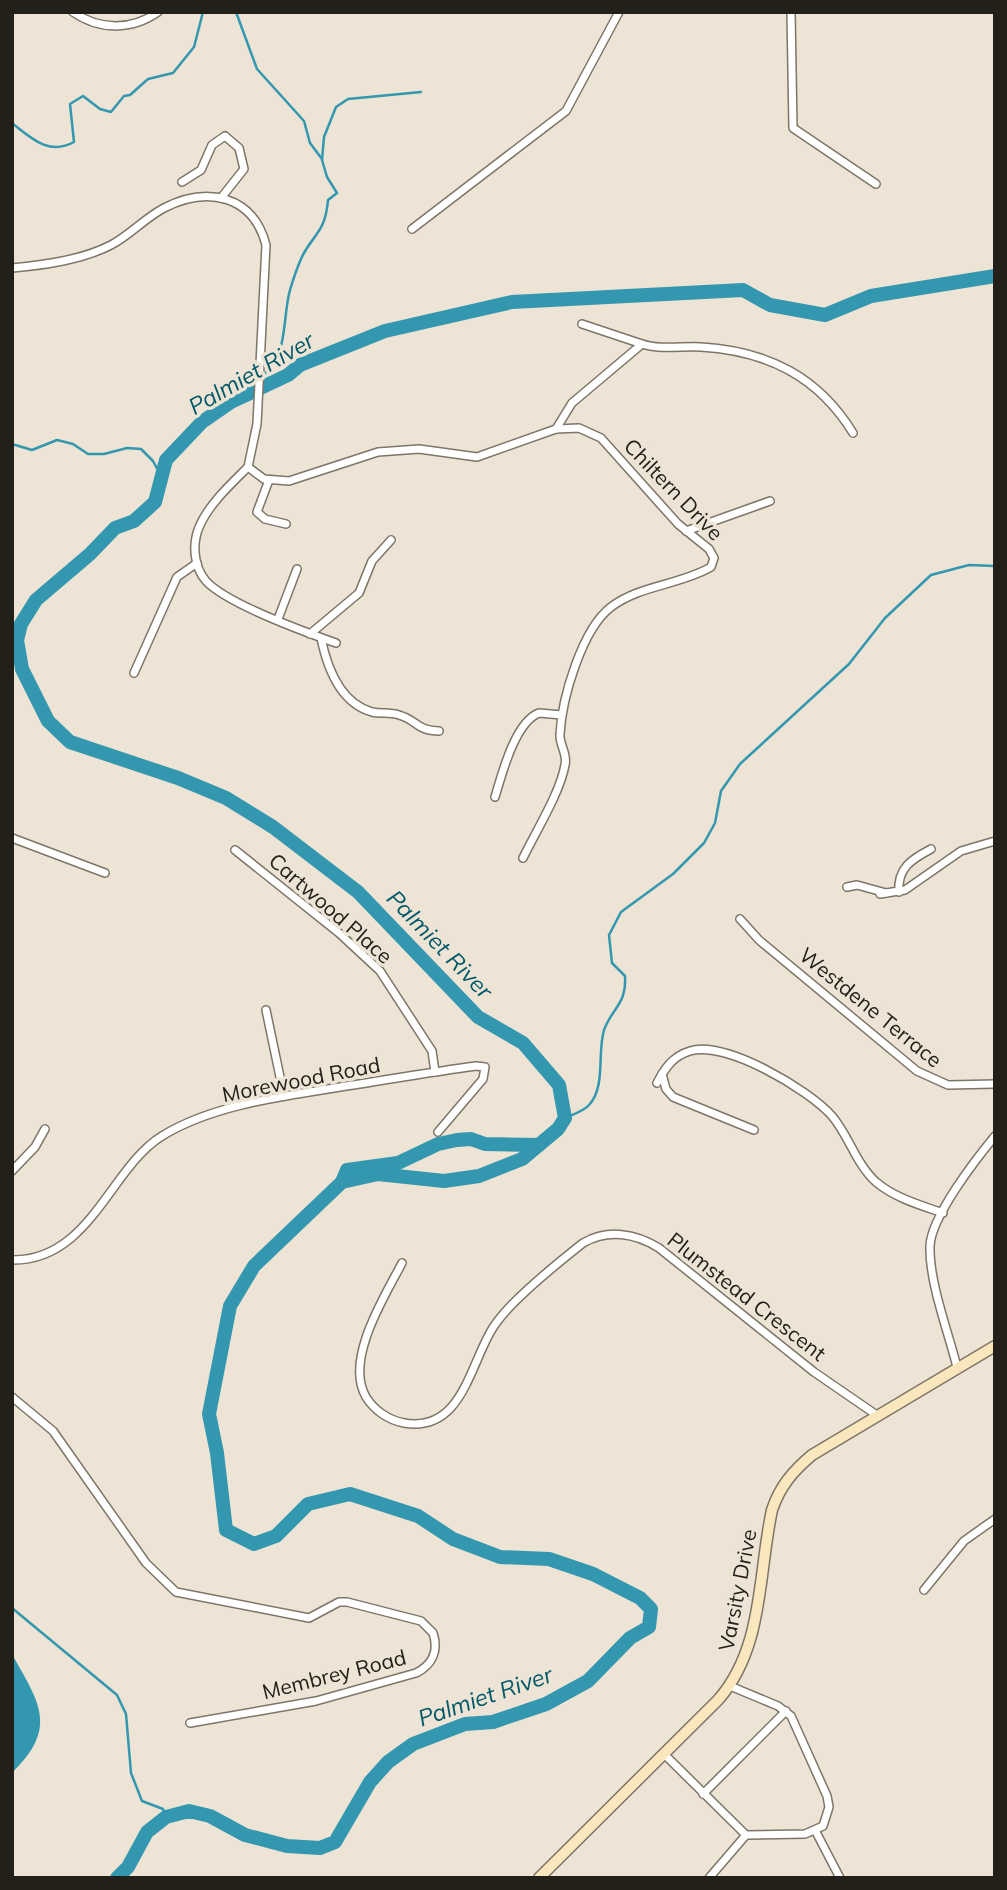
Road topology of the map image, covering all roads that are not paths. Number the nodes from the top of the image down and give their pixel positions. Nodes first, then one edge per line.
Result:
1 (73, 12) edge
2 (158, 12) edge
3 (619, 12) edge
4 (791, 12) edge
5 (182, 182) dead end
6 (876, 184) dead end
7 (221, 198) junction
8 (412, 229) dead end
9 (12, 268) edge
10 (582, 324) dead end
11 (642, 344) junction
12 (556, 429) junction
13 (853, 433) dead end
14 (248, 467) junction
15 (269, 480) junction
16 (770, 501) dead end
17 (286, 524) dead end
18 (686, 531) junction
19 (391, 540) dead end
20 (197, 564) junction
21 (297, 569) dead end
22 (278, 619) junction
23 (310, 634) junction
24 (321, 638) junction
25 (336, 643) dead end
26 (134, 673) dead end
27 (562, 715) junction
28 (439, 731) dead end
29 (495, 797) dead end
30 (12, 838) edge
31 (995, 841) edge
32 (931, 849) dead end
33 (235, 850) dead end
34 (523, 858) dead end
35 (105, 873) dead end
36 (847, 887) dead end
37 (900, 892) junction
38 (740, 919) dead end
39 (265, 1010) dead end
40 (435, 1072) junction
41 (662, 1073) junction
42 (657, 1083) dead end
43 (995, 1084) edge
44 (284, 1096) junction
45 (45, 1129) dead end
46 (754, 1130) dead end
47 (438, 1132) dead end
48 (995, 1136) edge
49 (12, 1171) edge
50 (943, 1213) junction
51 (12, 1260) edge
52 (402, 1263) dead end
53 (995, 1346) edge
54 (957, 1367) junction
55 (12, 1397) edge
56 (878, 1416) junction
57 (995, 1519) edge
58 (924, 1590) dead end
59 (730, 1686) junction
60 (786, 1711) junction
61 (190, 1724) dead end
62 (664, 1754) junction
63 (703, 1794) junction
64 (816, 1832) junction
65 (746, 1835) junction
66 (539, 1878) edge
67 (709, 1878) edge
68 (840, 1878) edge

1 - 2 street
3 - 8 street
4 - 6 street
5 - 7 street
7 - 9 street
7 - 14 street
10 - 11 street
11 - 12 street
11 - 13 street
12 - 15 street, Chiltern Drive
12 - 18 street, Chiltern Drive
14 - 15 street
14 - 20 street
15 - 17 street
16 - 18 street
18 - 27 street, Chiltern Drive
19 - 23 street
20 - 22 street
20 - 26 street
21 - 22 street
22 - 23 street
23 - 24 street
24 - 25 street
24 - 28 street
27 - 29 street
27 - 34 street, Chiltern Drive
30 - 35 street
31 - 37 street
32 - 37 street
33 - 40 street, Cartwood Place
36 - 37 street
38 - 43 street, Westdene Terrace
39 - 44 street
40 - 44 street, Morewood Road
40 - 47 street, Morewood Road
41 - 42 street
41 - 46 street
41 - 50 street
44 - 51 street, Morewood Road
45 - 49 street
48 - 50 street
50 - 54 street
52 - 56 street, Plumstead Crescent
53 - 54 street, Varsity Drive
54 - 56 street, Varsity Drive
55 - 61 street, Membrey Road
56 - 59 street, Varsity Drive
57 - 58 street
59 - 60 street
59 - 62 street, Varsity Drive
60 - 63 street
60 - 64 street
62 - 63 street
62 - 66 street, Varsity Drive
63 - 65 street
64 - 65 street
64 - 68 street
65 - 67 street

